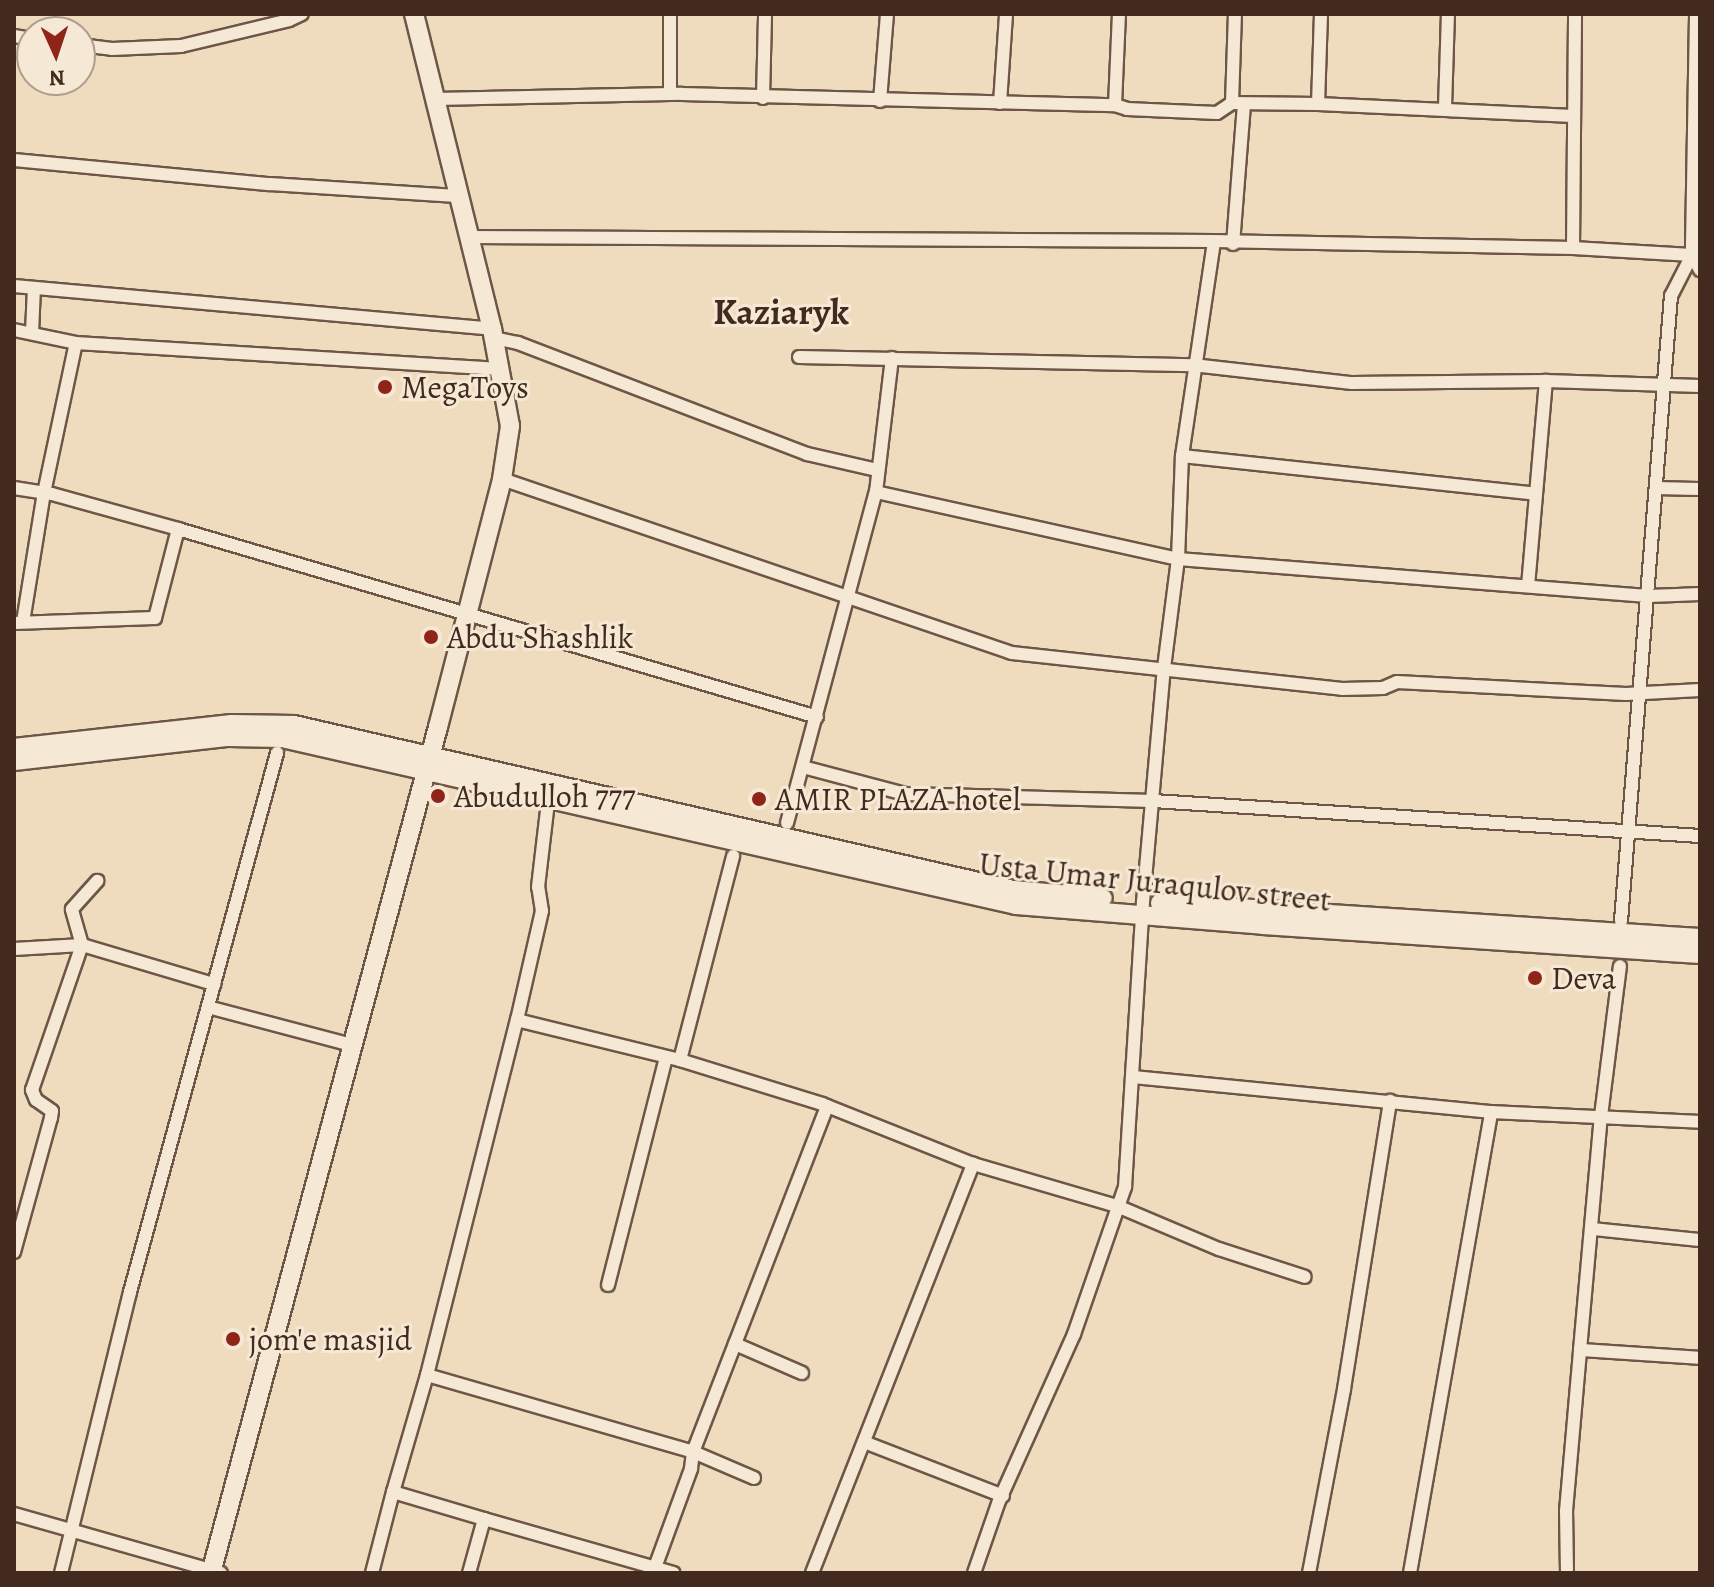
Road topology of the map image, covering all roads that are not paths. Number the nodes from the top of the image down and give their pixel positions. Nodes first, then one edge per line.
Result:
1 (302, 14) edge
2 (414, 14) edge
3 (670, 14) edge
4 (765, 14) edge
5 (887, 14) edge
6 (1006, 14) edge
7 (1119, 14) edge
8 (1235, 14) edge
9 (1321, 14) edge
10 (1448, 14) edge
11 (1575, 14) edge
12 (1696, 14) edge
13 (96, 47) edge
14 (670, 94) junction
15 (763, 98) junction
16 (435, 99) junction
17 (880, 101) junction
18 (1000, 103) junction
19 (1238, 103) junction
20 (1318, 104) junction
21 (1115, 105) junction
22 (1445, 108) junction
23 (1573, 116) junction
24 (14, 160) edge
25 (457, 196) junction
26 (469, 237) junction
27 (1214, 241) junction
28 (1233, 244) junction
29 (1573, 248) junction
30 (1692, 255) junction
31 (1700, 270) edge
32 (14, 286) edge
33 (34, 288) junction
34 (14, 330) edge
35 (32, 333) junction
36 (493, 333) junction
37 (76, 343) junction
38 (799, 357) dead end
39 (892, 358) junction
40 (1193, 365) junction
41 (500, 369) junction
42 (1546, 381) junction
43 (1663, 386) junction
44 (1700, 386) edge
45 (1182, 456) junction
46 (877, 470) junction
47 (502, 479) junction
48 (14, 488) edge
49 (1656, 488) junction
50 (1700, 489) edge
51 (876, 492) junction
52 (44, 493) junction
53 (1536, 494) junction
54 (178, 529) junction
55 (1178, 559) junction
56 (1528, 586) junction
57 (1700, 594) edge
58 (1648, 596) junction
59 (849, 599) junction
60 (465, 614) junction
61 (18, 622) edge
62 (1164, 668) junction
63 (1700, 690) edge
64 (1637, 693) junction
65 (817, 717) junction
66 (14, 748) edge
67 (277, 753) dead end
68 (14, 761) edge
69 (429, 762) junction
70 (803, 767) junction
71 (1153, 801) junction
72 (547, 810) dead end
73 (787, 823) dead end
74 (1630, 833) junction
75 (1700, 836) edge
76 (733, 856) dead end
77 (97, 881) dead end
78 (1143, 908) junction
79 (1621, 921) dead end
80 (1700, 938) edge
81 (82, 945) junction
82 (14, 949) edge
83 (1700, 954) edge
84 (1620, 966) dead end
85 (214, 984) junction
86 (208, 1007) junction
87 (517, 1020) junction
88 (352, 1045) junction
89 (666, 1057) junction
90 (680, 1060) junction
91 (1134, 1077) junction
92 (1390, 1101) junction
93 (827, 1106) junction
94 (1491, 1112) junction
95 (1601, 1116) junction
96 (1700, 1122) edge
97 (973, 1164) junction
98 (1117, 1206) junction
99 (1593, 1229) junction
100 (1700, 1240) edge
101 (14, 1252) edge
102 (1305, 1277) dead end
103 (608, 1285) dead end
104 (735, 1344) junction
105 (1580, 1350) junction
106 (1700, 1358) edge
107 (802, 1373) dead end
108 (427, 1375) junction
109 (864, 1442) junction
110 (693, 1452) junction
111 (754, 1478) dead end
112 (393, 1492) junction
113 (1003, 1496) junction
114 (14, 1514) edge
115 (484, 1519) junction
116 (72, 1528) junction
117 (654, 1570) edge
118 (215, 1572) edge
119 (61, 1573) edge
120 (372, 1573) edge
121 (469, 1573) edge
122 (673, 1573) edge
123 (812, 1573) edge
124 (974, 1573) edge
125 (1309, 1573) edge
126 (1410, 1573) edge
127 (1567, 1573) edge

1 - 13 street
2 - 16 main road
3 - 14 street
4 - 15 street
5 - 17 street
6 - 18 street
7 - 21 street
8 - 19 street
9 - 20 street
10 - 22 street
11 - 23 street
12 - 30 street
14 - 15 street
14 - 16 street
15 - 17 street
16 - 25 main road
17 - 18 street
18 - 21 street
19 - 20 street
19 - 21 street
19 - 28 street
20 - 22 street
22 - 23 street
23 - 29 street
24 - 25 street
25 - 26 main road
26 - 27 street
26 - 36 main road
27 - 28 street
27 - 40 street
28 - 29 street
29 - 30 street
30 - 31 street
30 - 43 street
32 - 33 street
33 - 35 street
33 - 36 street
34 - 35 street
35 - 37 street
36 - 41 main road
36 - 46 street
37 - 41 street
37 - 52 street
38 - 39 street
39 - 40 street
39 - 46 street
40 - 42 street
40 - 45 street
41 - 47 main road
42 - 43 street
42 - 53 street
43 - 44 street
43 - 49 street
45 - 53 street
45 - 55 street
46 - 51 street
47 - 59 street
47 - 60 main road
48 - 52 street
49 - 50 street
49 - 58 street
51 - 55 street
51 - 59 street
52 - 54 street
52 - 61 street
53 - 56 street
54 - 60 street
54 - 61 street
55 - 56 street
55 - 62 street
56 - 58 street
57 - 58 street
58 - 64 street
59 - 62 street
59 - 65 street
60 - 65 street
60 - 69 main road
62 - 64 street
62 - 71 street
63 - 64 street
64 - 74 street
65 - 70 street
66 - 69 main road
67 - 85 street
68 - 69 main road
69 - 78 main road, Usta Umar Juraqulov street
69 - 88 main road
70 - 71 street
70 - 73 street
71 - 74 street
71 - 78 street
72 - 87 street
74 - 75 street
74 - 79 street
76 - 90 street
77 - 81 street
78 - 80 main road, Usta Umar Juraqulov street
78 - 83 main road, Usta Umar Juraqulov street
78 - 91 street
81 - 82 street
81 - 85 street
81 - 101 street
84 - 95 street
85 - 86 street
86 - 88 street
86 - 116 street
87 - 89 street
87 - 108 street
88 - 118 main road
89 - 90 street
89 - 103 street
90 - 93 street
91 - 92 street
91 - 98 street
92 - 94 street
92 - 125 street
93 - 97 street
93 - 104 street
94 - 95 street
94 - 126 street
95 - 96 street
95 - 99 street
97 - 98 street
97 - 109 street
98 - 102 street
98 - 113 street
99 - 100 street
99 - 105 street
104 - 107 street
104 - 110 street
105 - 106 street
105 - 127 street
108 - 110 street
108 - 112 street
109 - 113 street
109 - 123 street
110 - 111 street
110 - 117 street
112 - 115 street
112 - 120 street
113 - 124 street
114 - 116 street
115 - 117 street
115 - 121 street
116 - 118 street
116 - 119 street
117 - 122 street

